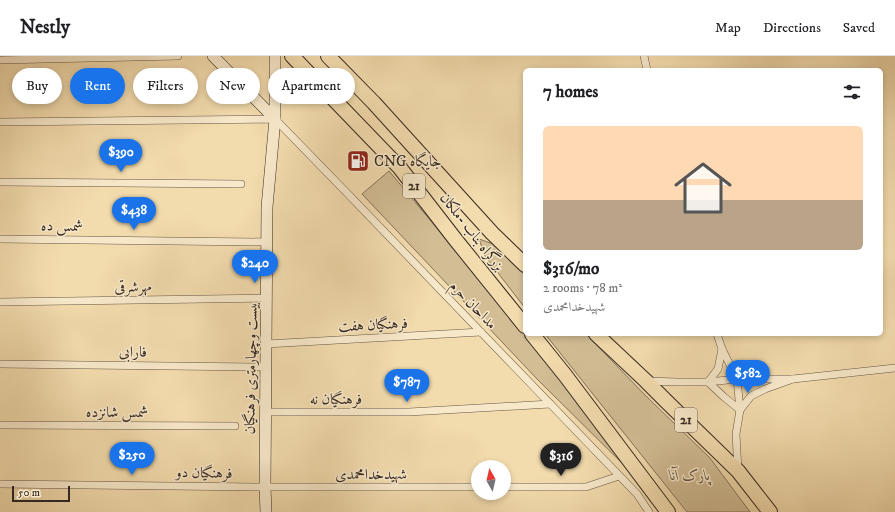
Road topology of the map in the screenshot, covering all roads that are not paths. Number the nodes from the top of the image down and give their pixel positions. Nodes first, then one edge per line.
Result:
1 (178, 56) edge
2 (213, 56) edge
3 (275, 56) edge
4 (292, 56) edge
5 (328, 56) edge
6 (644, 56) edge
7 (0, 60) edge
8 (647, 68) edge
9 (275, 119) junction
10 (0, 122) edge
11 (0, 182) edge
12 (241, 184) dead end
13 (0, 239) edge
14 (267, 242) junction
15 (523, 263) edge
16 (266, 298) junction
17 (0, 302) edge
18 (523, 324) edge
19 (481, 332) junction
20 (534, 336) edge
21 (598, 336) edge
22 (719, 336) edge
23 (266, 344) junction
24 (722, 349) junction
25 (0, 364) edge
26 (266, 367) junction
27 (895, 368) edge
28 (737, 379) junction
29 (793, 379) junction
30 (646, 381) junction
31 (708, 382) junction
32 (550, 404) junction
33 (740, 410) junction
34 (265, 412) junction
35 (0, 425) edge
36 (235, 426) dead end
37 (738, 471) junction
38 (619, 476) junction
39 (0, 484) edge
40 (265, 487) junction
41 (471, 487) edge
42 (511, 487) edge
43 (266, 512) edge
44 (649, 512) edge
45 (668, 512) edge
46 (770, 512) edge

1 - 7 street
2 - 9 street
3 - 9 street, بیست وچهارمتری فرهنگیان
4 - 18 highway, بزرگراه بناب -ملکان / 21
5 - 15 highway, بزرگراه بناب -ملکان / 21
6 - 8 street
9 - 10 street
9 - 14 street, بیست وچهارمتری فرهنگیان
9 - 19 street, مداحان حرم
11 - 12 street
13 - 14 street, شمس ده
14 - 16 street, بیست وچهارمتری فرهنگیان
16 - 17 street, مهرشرقی
16 - 23 street, بیست وچهارمتری فرهنگیان
19 - 23 street, فرهنگیان هفت
19 - 32 street, مداحان حرم
20 - 45 highway
21 - 30 highway, 21
22 - 24 street
23 - 26 street, بیست وچهارمتری فرهنگیان
24 - 28 street
24 - 31 street
25 - 26 street, فارابی
26 - 34 street, بیست وچهارمتری فرهنگیان
27 - 29 street
28 - 29 street
28 - 31 street
28 - 33 street
29 - 33 street
30 - 31 street
30 - 37 highway, 21
31 - 33 street
32 - 34 street, فرهنگیان نه
32 - 38 street, مداحان حرم
33 - 37 street
34 - 40 street, بیست وچهارمتری فرهنگیان
35 - 36 street, شمس شانزده
37 - 46 highway, 21
38 - 42 street
38 - 44 street, مداحان حرم
39 - 40 street, فرهنگیان دو
40 - 41 street, شهیدخدامحمدی
40 - 43 street, بیست وچهارمتری فرهنگیان

